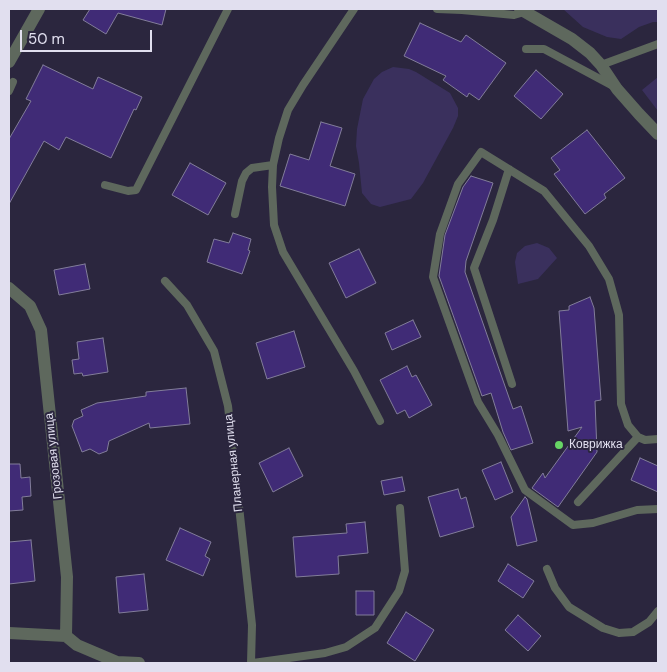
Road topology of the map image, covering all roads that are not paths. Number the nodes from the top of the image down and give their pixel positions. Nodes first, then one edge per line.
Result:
1 (39, 9) edge
2 (228, 9) edge
3 (354, 9) edge
4 (437, 9) edge
5 (522, 10) edge
6 (658, 44) edge
7 (526, 49) dead end
8 (9, 62) edge
9 (601, 64) junction
10 (13, 82) dead end
11 (617, 88) junction
12 (9, 91) edge
13 (658, 134) edge
14 (273, 165) junction
15 (509, 169) junction
16 (105, 185) dead end
17 (235, 214) dead end
18 (165, 281) dead end
19 (9, 288) edge
20 (512, 384) dead end
21 (380, 421) dead end
22 (638, 437) junction
23 (658, 439) edge
24 (578, 502) dead end
25 (400, 508) dead end
26 (658, 509) edge
27 (547, 569) dead end
28 (658, 611) edge
29 (9, 633) edge
30 (66, 636) junction
31 (139, 663) edge
32 (252, 663) edge

1 - 8 street
2 - 16 lane
3 - 14 lane
4 - 5 lane
5 - 9 street
6 - 9 lane
7 - 11 lane
9 - 11 street
10 - 12 lane
11 - 13 street
14 - 17 lane
14 - 21 lane
15 - 20 lane
15 - 22 lane
15 - 26 lane
18 - 32 lane, Планерная улица
19 - 30 street, Грозовая улица
22 - 23 lane
22 - 24 lane
25 - 32 lane
27 - 28 lane
29 - 30 street
30 - 31 street

